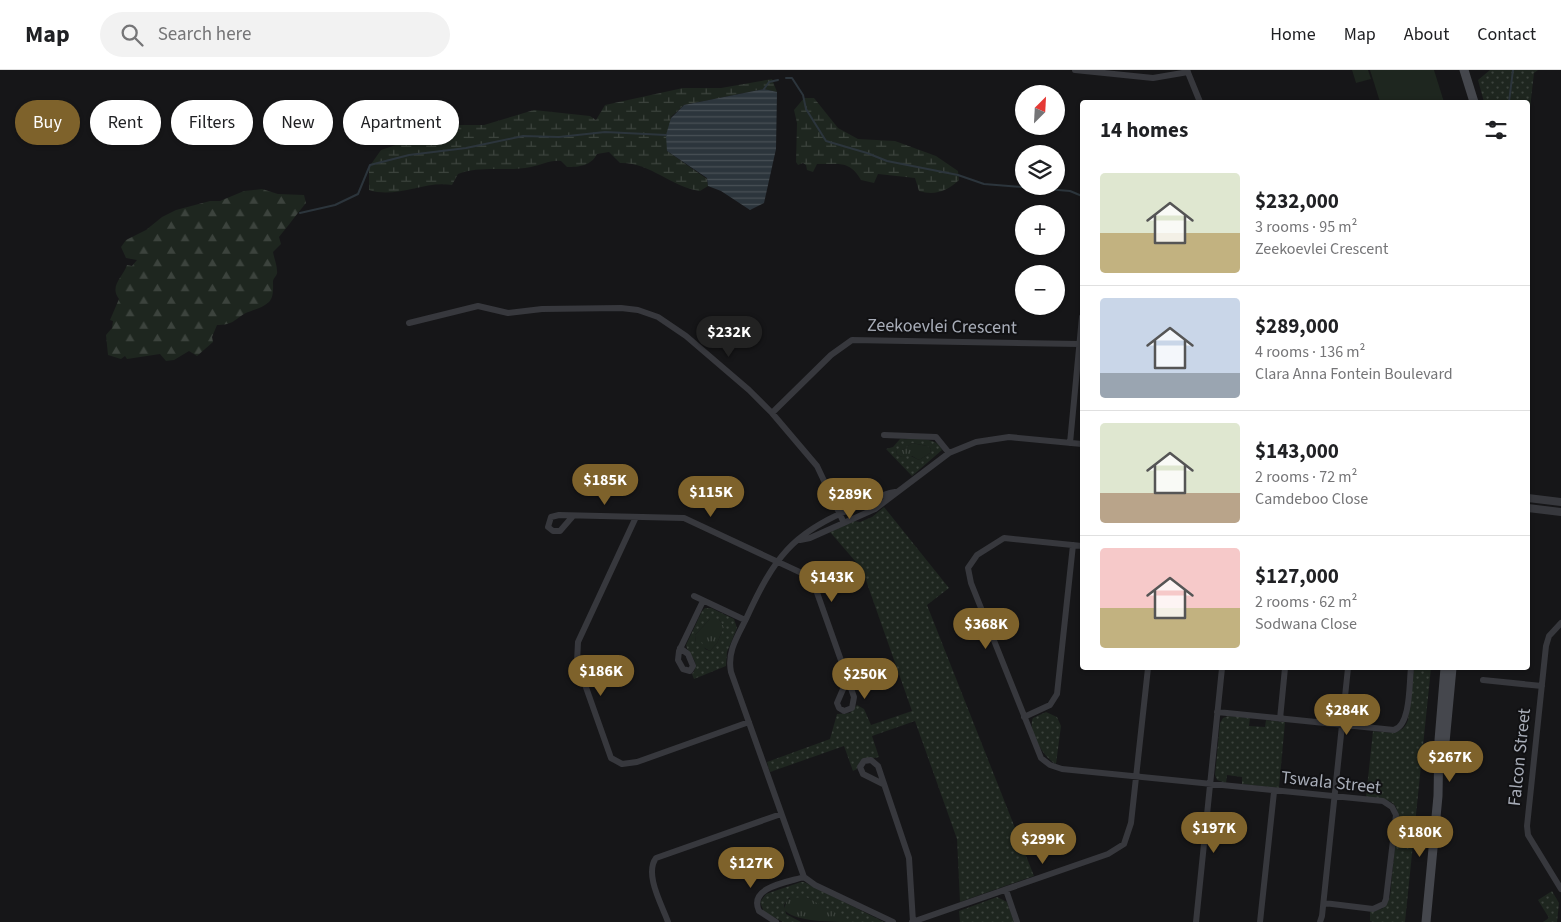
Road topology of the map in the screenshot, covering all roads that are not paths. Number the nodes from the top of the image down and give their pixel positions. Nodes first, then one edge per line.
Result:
1 (1075, 70) edge
2 (1464, 70) edge
3 (1187, 71) edge
4 (1103, 72) edge
5 (1141, 73) edge
6 (1199, 100) edge
7 (1473, 100) edge
8 (409, 323) dead end
9 (1080, 344) joint
10 (772, 413) junction
11 (884, 435) dead end
12 (1070, 443) junction
13 (1080, 444) edge
14 (949, 453) junction
15 (895, 492) junction
16 (1530, 498) edge
17 (1561, 502) edge
18 (1530, 508) edge
19 (1561, 512) edge
20 (839, 513) junction
21 (573, 516) dead end
22 (636, 517) junction
23 (844, 523) junction
24 (800, 540) junction
25 (1073, 545) junction
26 (1080, 546) edge
27 (776, 561) junction
28 (694, 596) dead end
29 (703, 601) junction
30 (745, 620) junction
31 (1561, 623) edge
32 (680, 648) dead end
33 (1148, 670) edge
34 (1222, 670) edge
35 (1286, 670) edge
36 (1348, 670) edge
37 (1410, 670) edge
38 (1445, 670) edge
39 (1452, 670) edge
40 (846, 680) dead end
41 (1483, 680) dead end
42 (1542, 686) junction
43 (1217, 712) junction
44 (1024, 717) junction
45 (1280, 718) junction
46 (748, 722) junction
47 (1342, 725) junction
48 (1136, 776) junction
49 (883, 784) dead end
50 (1210, 784) junction
51 (1274, 792) junction
52 (1438, 796) junction
53 (1335, 797) junction
54 (781, 814) junction
55 (804, 877) junction
56 (1561, 889) edge
57 (1006, 890) junction
58 (1324, 903) junction
59 (668, 922) edge
60 (776, 922) edge
61 (893, 922) edge
62 (913, 922) edge
63 (1017, 922) edge
64 (1196, 922) edge
65 (1260, 922) edge
66 (1268, 922) edge
67 (1320, 922) edge
68 (1426, 922) edge

1 - 4 street
2 - 7 main road
3 - 5 street
3 - 6 street
4 - 5 street
8 - 10 street
9 - 10 street, Zeekoevlei Crescent
9 - 12 street
10 - 20 street
11 - 14 street
12 - 13 street
12 - 14 street
14 - 15 street
15 - 20 street
15 - 23 street
16 - 17 street
18 - 19 street
20 - 23 street
20 - 24 street
21 - 22 street
22 - 27 street
22 - 46 street
23 - 24 street
24 - 27 street
25 - 26 street
25 - 44 street
25 - 44 street, Tswala Street
27 - 30 street
27 - 40 street
28 - 29 street
29 - 30 street
29 - 32 street
30 - 46 street
31 - 42 street, Falcon Street
33 - 48 street
34 - 43 street
35 - 45 street
36 - 47 street
37 - 47 street
38 - 52 main road
39 - 52 main road
41 - 42 street
42 - 56 street, Falcon Street
43 - 45 street
43 - 50 street
44 - 48 street, Tswala Street
45 - 47 street
46 - 54 street
47 - 53 street
48 - 50 street, Tswala Street
48 - 57 street
49 - 62 street
50 - 51 street, Tswala Street
50 - 64 street
51 - 53 street, Tswala Street
51 - 65 street
52 - 68 main road
53 - 58 street
53 - 58 street, Tswala Street
54 - 55 street
54 - 59 street
55 - 60 street
55 - 61 street
57 - 62 street
57 - 63 street
58 - 67 street
65 - 66 street

